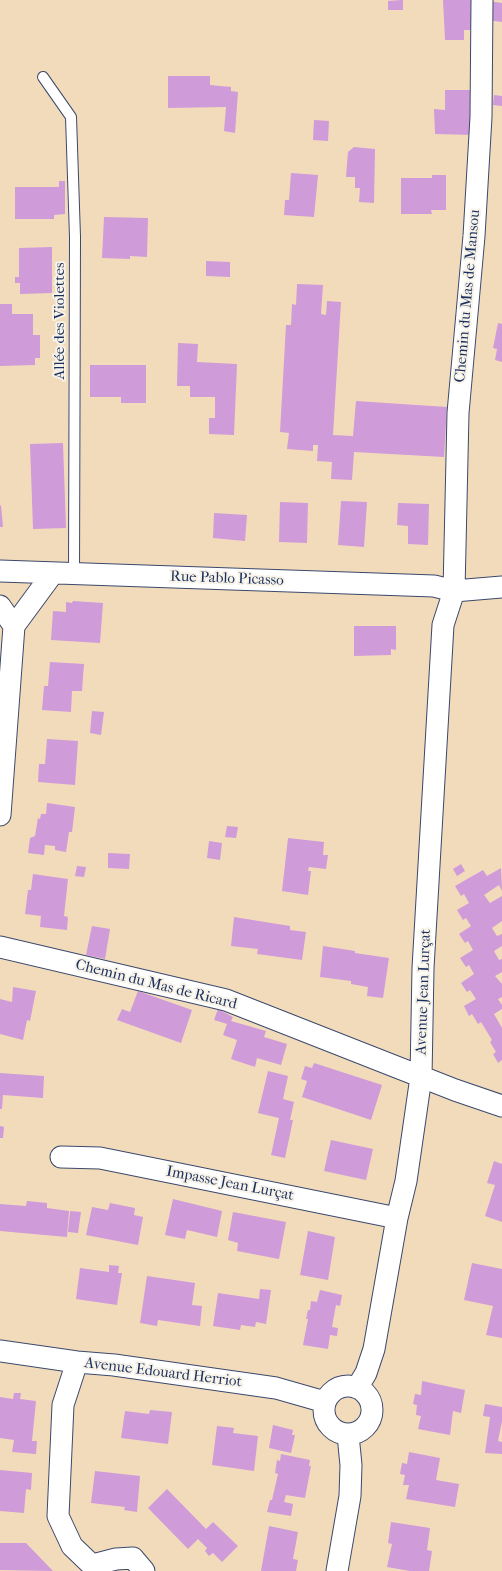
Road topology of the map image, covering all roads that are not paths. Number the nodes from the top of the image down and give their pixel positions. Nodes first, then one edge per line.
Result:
1 (482, 0) edge
2 (43, 77) dead end
3 (0, 571) edge
4 (52, 573) junction
5 (74, 574) junction
6 (502, 588) edge
7 (454, 591) junction
8 (0, 606) edge
9 (14, 626) junction
10 (0, 815) edge
11 (0, 947) edge
12 (422, 1077) junction
13 (502, 1106) edge
14 (61, 1157) dead end
15 (397, 1218) junction
16 (0, 1351) edge
17 (77, 1362) junction
18 (357, 1388) junction
19 (325, 1402) junction
20 (348, 1435) junction
21 (96, 1568) edge
22 (144, 1571) edge
23 (337, 1571) edge

1 - 7 street, Chemin du Mas de Mansou
2 - 5 lane, Allée des Violettes
3 - 4 street, Rue Pablo Picasso
4 - 5 street, Rue Pablo Picasso
4 - 9 street
5 - 7 street, Rue Pablo Picasso
6 - 7 street, Rue Pablo Picasso
7 - 12 street, Avenue Jean Lurçat
8 - 9 street
9 - 10 street
11 - 12 street, Chemin du Mas de Ricard
12 - 13 street, Chemin du Mas de Ricard
12 - 15 street, Avenue Jean Lurçat
14 - 15 street, Impasse Jean Lurçat
15 - 18 street, Avenue Jean Lurçat
16 - 17 street, Avenue Edouard Herriot
17 - 19 street, Avenue Edouard Herriot
17 - 21 street
18 - 19 street
18 - 20 street
19 - 20 street
20 - 23 street
21 - 22 street

